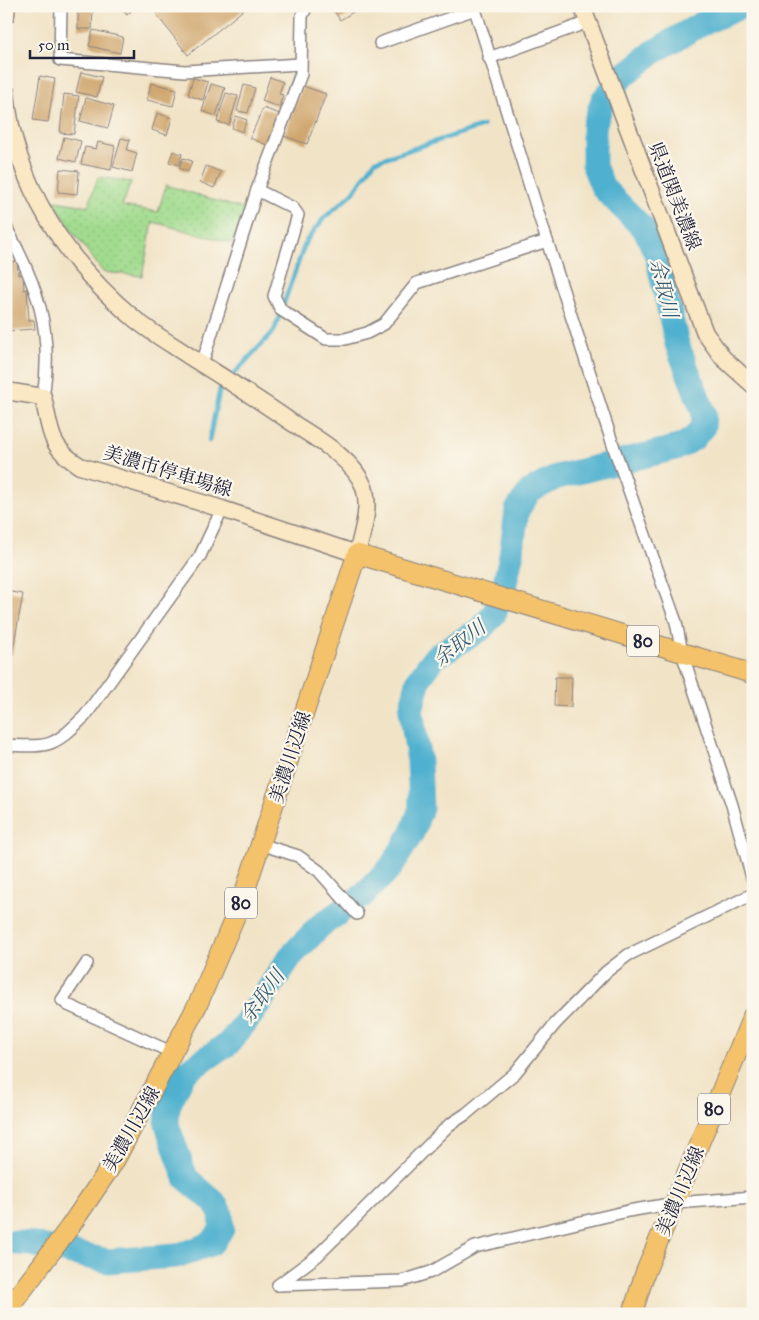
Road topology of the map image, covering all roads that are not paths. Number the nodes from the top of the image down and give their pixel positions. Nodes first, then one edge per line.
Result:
1 (7, 6) edge
2 (61, 6) edge
3 (307, 6) edge
4 (582, 6) edge
5 (475, 8) edge
6 (6, 15) edge
7 (588, 22) junction
8 (380, 43) dead end
9 (489, 58) junction
10 (294, 65) junction
11 (6, 92) edge
12 (257, 190) junction
13 (6, 228) edge
14 (547, 241) junction
15 (202, 364) junction
16 (753, 385) edge
17 (6, 391) edge
18 (44, 397) junction
19 (222, 509) junction
20 (357, 554) junction
21 (682, 653) junction
22 (753, 674) edge
23 (6, 745) edge
24 (260, 844) junction
25 (753, 881) edge
26 (753, 894) edge
27 (357, 914) dead end
28 (87, 963) dead end
29 (753, 1015) edge
30 (173, 1053) junction
31 (753, 1197) edge
32 (676, 1203) junction
33 (6, 1312) edge
34 (634, 1314) edge

1 - 6 main road
2 - 10 street
3 - 10 street
4 - 7 main road, 県道関美濃線
5 - 8 street
5 - 9 street
7 - 9 street
7 - 16 main road, 県道関美濃線
9 - 14 street
10 - 12 street
11 - 15 main road
12 - 14 street
12 - 15 street
13 - 18 street
14 - 21 street
15 - 20 main road
17 - 18 main road
18 - 19 main road, 美濃市停車場線
19 - 20 main road, 美濃市停車場線
19 - 23 street
20 - 21 main road, 80
20 - 24 main road, 美濃川辺線 / 80
21 - 22 main road, 80
21 - 25 street
24 - 27 street
24 - 30 main road, 美濃川辺線 / 80
26 - 32 street
28 - 30 street
29 - 32 main road, 美濃川辺線 / 80
30 - 33 main road, 美濃川辺線 / 80
31 - 32 street
32 - 34 main road, 美濃川辺線 / 80

